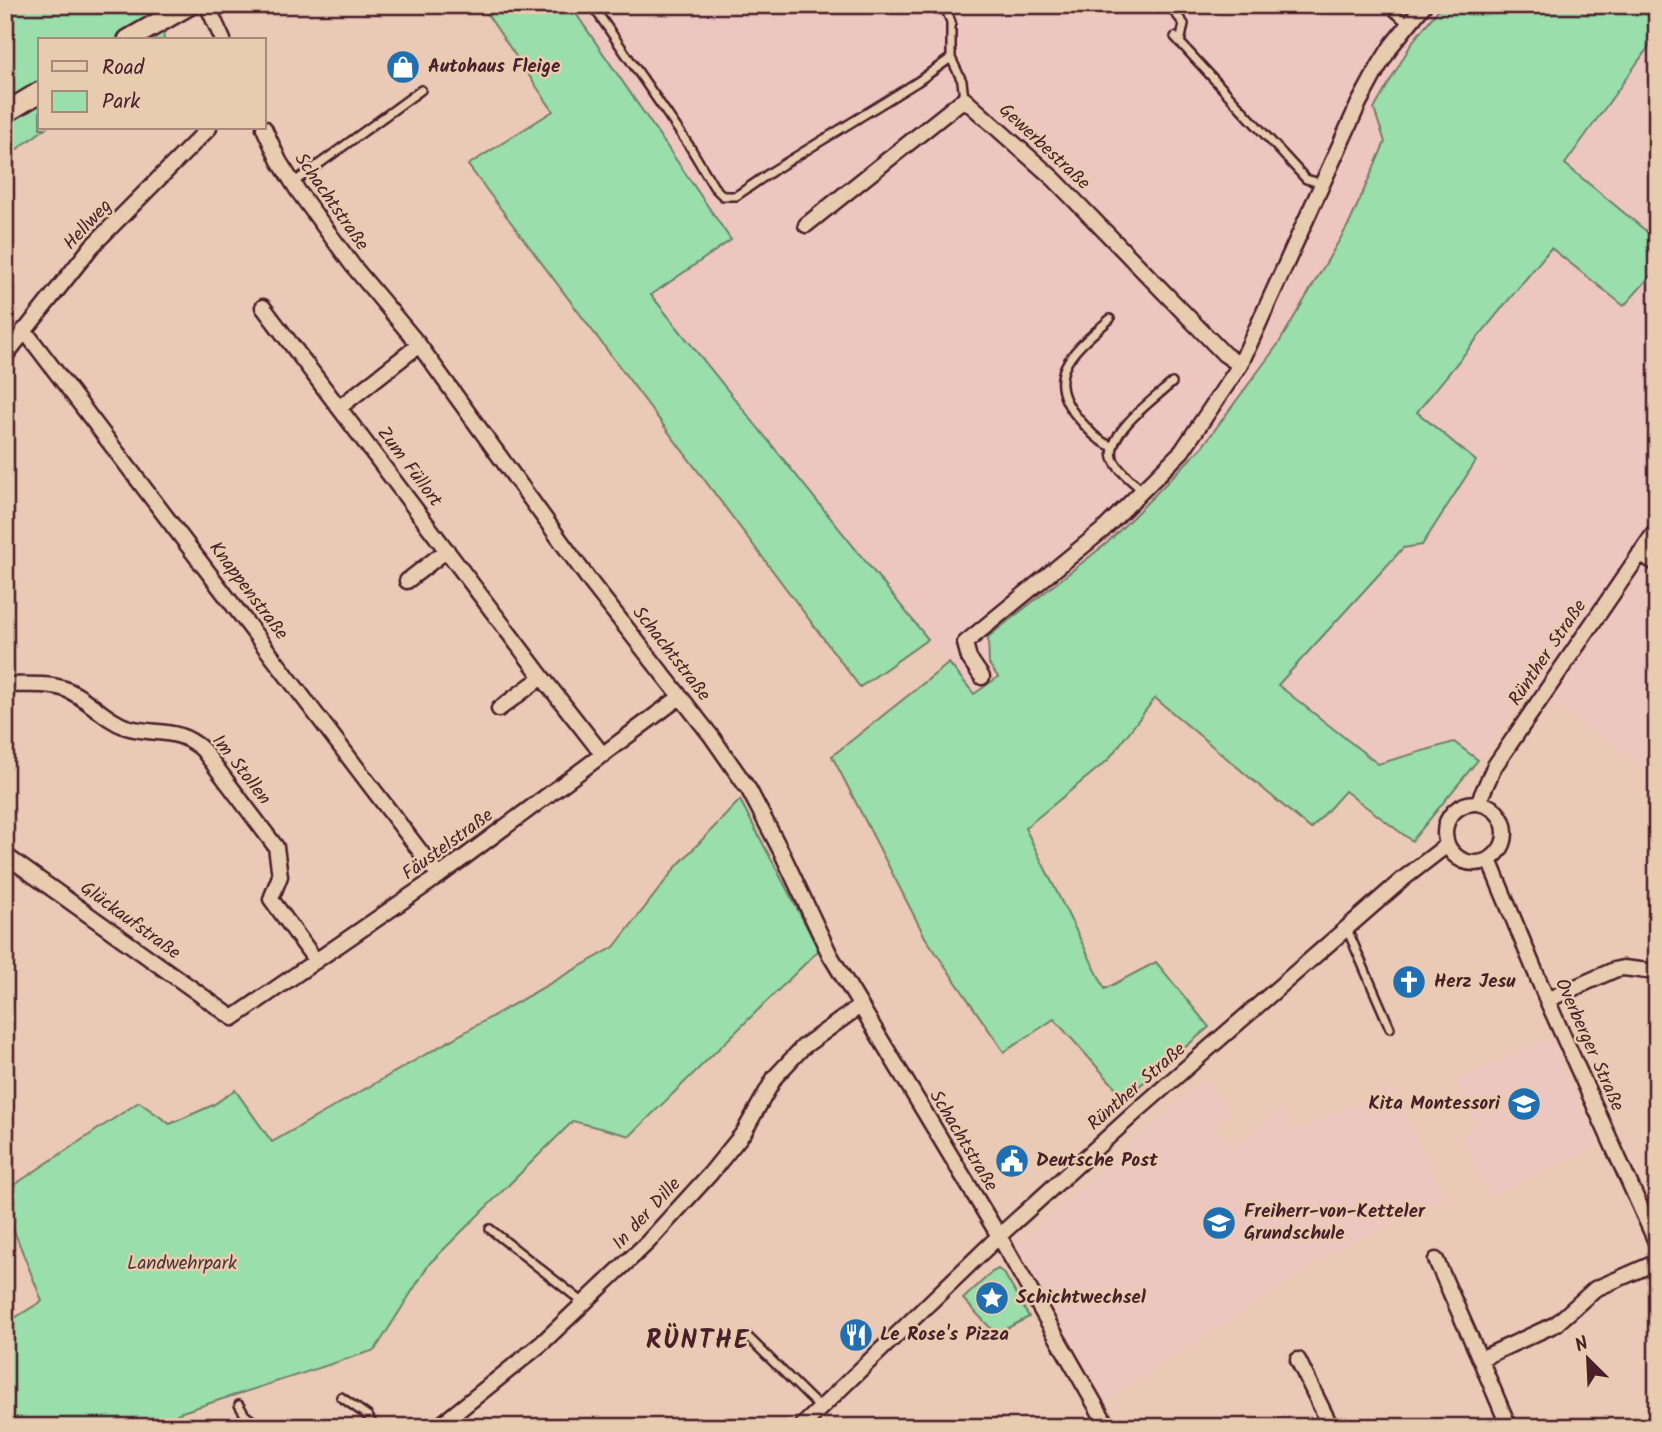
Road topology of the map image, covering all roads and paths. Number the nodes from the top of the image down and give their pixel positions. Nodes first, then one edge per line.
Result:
1 (189, 5) edge
2 (207, 5) edge
3 (592, 5) edge
4 (944, 5) edge
5 (1169, 5) edge
6 (1386, 5) edge
7 (1424, 5) edge
8 (1408, 24) junction
9 (131, 38) edge
10 (222, 38) edge
11 (951, 58) junction
12 (421, 90) dead end
13 (38, 93) edge
14 (964, 99) junction
15 (5, 113) edge
16 (207, 130) edge
17 (265, 130) edge
18 (293, 183) junction
19 (1324, 184) junction
20 (806, 225) dead end
21 (263, 307) dead end
22 (1110, 318) dead end
23 (24, 330) junction
24 (419, 345) junction
25 (5, 356) edge
26 (1240, 365) junction
27 (1172, 383) dead end
28 (340, 407) junction
29 (1111, 446) junction
30 (1142, 491) junction
31 (1657, 529) edge
32 (447, 550) junction
33 (1640, 553) junction
34 (1657, 564) edge
35 (407, 581) dead end
36 (542, 677) junction
37 (982, 677) dead end
38 (5, 685) edge
39 (680, 697) junction
40 (499, 709) dead end
41 (603, 755) junction
42 (1478, 803) junction
43 (1447, 845) junction
44 (5, 855) edge
45 (1489, 860) junction
46 (439, 876) junction
47 (1347, 928) junction
48 (316, 961) junction
49 (1657, 972) edge
50 (1547, 1000) junction
51 (860, 1006) junction
52 (233, 1018) joint
53 (1391, 1028) dead end
54 (490, 1229) dead end
55 (999, 1236) junction
56 (1657, 1244) edge
57 (1436, 1259) dead end
58 (1657, 1262) edge
59 (585, 1304) junction
60 (747, 1336) dead end
61 (1480, 1359) junction
62 (1298, 1360) dead end
63 (341, 1397) dead end
64 (239, 1405) dead end
65 (820, 1408) junction
66 (261, 1427) edge
67 (374, 1427) edge
68 (438, 1427) edge
69 (800, 1427) edge
70 (1108, 1427) edge
71 (1331, 1427) edge
72 (1509, 1427) edge

1 - 9 main road
2 - 10 street
3 - 11 lane
4 - 11 lane
5 - 19 lane
6 - 8 lane
7 - 8 street
8 - 19 street
11 - 14 lane
12 - 18 lane
13 - 15 main road
14 - 20 street
14 - 26 street, Gewerbestraße
16 - 23 street, Hellweg
17 - 18 street, Schachtstraße
18 - 24 street, Schachtstraße
19 - 26 street
21 - 28 street, Zum Füllort
22 - 29 lane
23 - 25 street, Hellweg
23 - 46 street, Knappenstraße
24 - 28 street
24 - 39 street, Schachtstraße
26 - 30 street
27 - 29 lane
28 - 32 street, Zum Füllort
29 - 30 lane
30 - 37 street
31 - 33 street, Rünther Straße
32 - 35 street
32 - 36 street, Zum Füllort
33 - 34 street
33 - 42 street, Rünther Straße
36 - 40 street
36 - 41 street, Zum Füllort
38 - 48 street, Im Stollen
39 - 41 street, Fäustelstraße
39 - 51 street, Schachtstraße
41 - 46 street, Fäustelstraße
42 - 43 street
42 - 45 street
43 - 45 street
43 - 47 street, Rünther Straße
44 - 52 street, Glückaufstraße
45 - 50 street, Overberger Straße
46 - 48 street, Fäustelstraße
47 - 53 lane
47 - 55 street, Rünther Straße
48 - 52 street, Fäustelstraße
49 - 50 street
50 - 56 street, Overberger Straße
51 - 55 street, Schachtstraße
51 - 59 street, In der Dille
54 - 59 lane
55 - 65 street, Rünther Straße
55 - 70 street, Schachtstraße
57 - 61 street
58 - 61 street
59 - 68 street, In der Dille
60 - 65 lane
61 - 72 street
62 - 71 street
63 - 67 lane
64 - 66 lane
65 - 69 street, Rünther Straße

